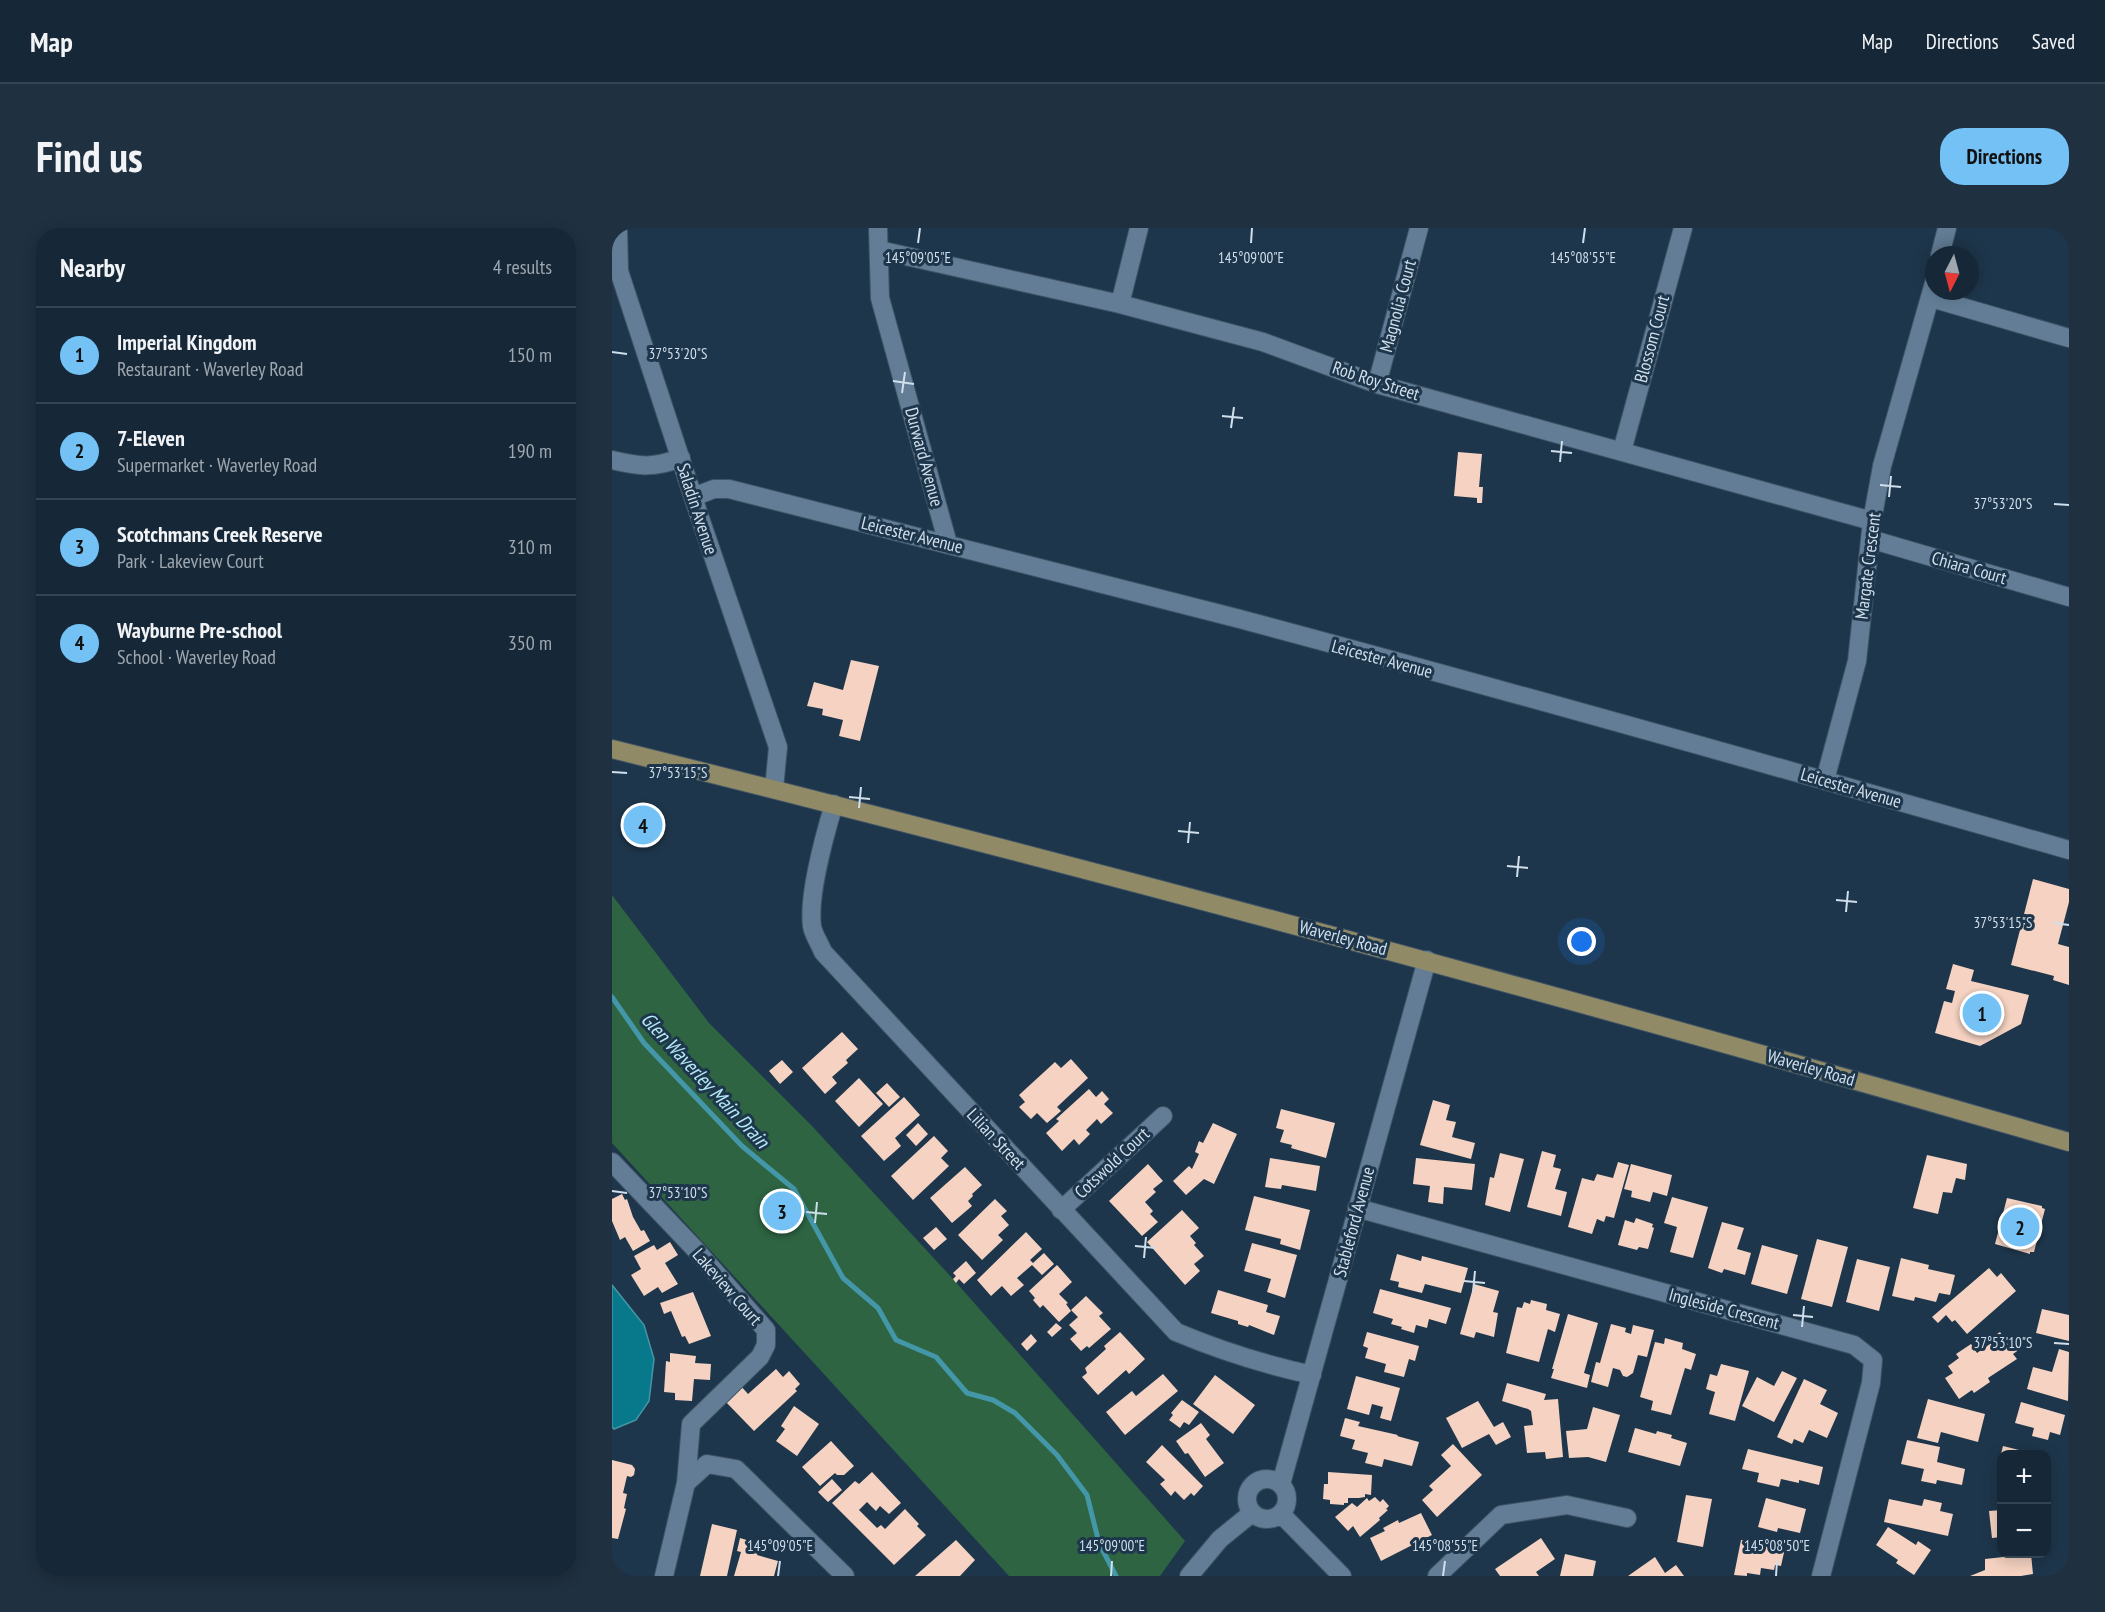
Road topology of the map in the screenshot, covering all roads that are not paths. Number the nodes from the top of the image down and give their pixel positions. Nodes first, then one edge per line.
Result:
1 (618, 228) edge
2 (878, 228) edge
3 (1139, 228) edge
4 (1419, 228) edge
5 (1683, 228) edge
6 (1947, 228) edge
7 (1942, 246) edge
8 (879, 250) junction
9 (1929, 300) edge
10 (1958, 300) edge
11 (1119, 304) junction
12 (2069, 338) edge
13 (1377, 384) junction
14 (1622, 451) junction
15 (681, 458) junction
16 (612, 460) edge
17 (693, 497) junction
18 (1871, 530) junction
19 (948, 544) junction
20 (2069, 597) edge
21 (612, 749) edge
22 (1824, 780) junction
23 (774, 789) junction
24 (834, 804) junction
25 (2069, 850) edge
26 (1427, 960) junction
27 (1162, 1116) dead end
28 (2069, 1142) edge
29 (612, 1162) edge
30 (1357, 1208) junction
31 (1061, 1210) junction
32 (1312, 1375) junction
33 (686, 1483) junction
34 (1281, 1484) junction
35 (1252, 1513) junction
36 (1281, 1514) junction
37 (1627, 1518) dead end
38 (664, 1576) edge
39 (845, 1576) edge
40 (1189, 1576) edge
41 (1342, 1576) edge
42 (1437, 1576) edge
43 (1821, 1576) edge

1 - 15 street, Saladin Avenue
2 - 8 street, Durward Avenue
3 - 11 street
4 - 13 street, Magnolia Court
5 - 14 street, Blossom Court
6 - 7 street
8 - 11 street, Rob Roy Street
8 - 19 street, Durward Avenue
9 - 18 street, Margate Crescent
10 - 12 street
11 - 13 street, Rob Roy Street
13 - 14 street, Rob Roy Street
14 - 18 street, Rob Roy Street
15 - 16 street
15 - 17 street, Saladin Avenue
17 - 19 street, Leicester Avenue
17 - 23 street, Saladin Avenue
18 - 20 street, Chiara Court
18 - 22 street, Margate Crescent
19 - 22 street, Leicester Avenue
21 - 23 main road, Waverley Road
22 - 25 street, Leicester Avenue
23 - 24 main road, Waverley Road
24 - 26 main road, Waverley Road
24 - 31 street, Lilian Street
26 - 28 main road, Waverley Road
26 - 30 street, Stableford Avenue
27 - 31 street, Cotswold Court
29 - 33 street, Lakeview Court
30 - 32 street, Stableford Avenue
30 - 43 street, Ingleside Crescent
31 - 32 street, Lilian Street
32 - 34 street, Stableford Avenue
33 - 38 street
33 - 39 street
34 - 35 street
34 - 36 street
35 - 36 street
35 - 40 street
36 - 41 street
37 - 42 street

